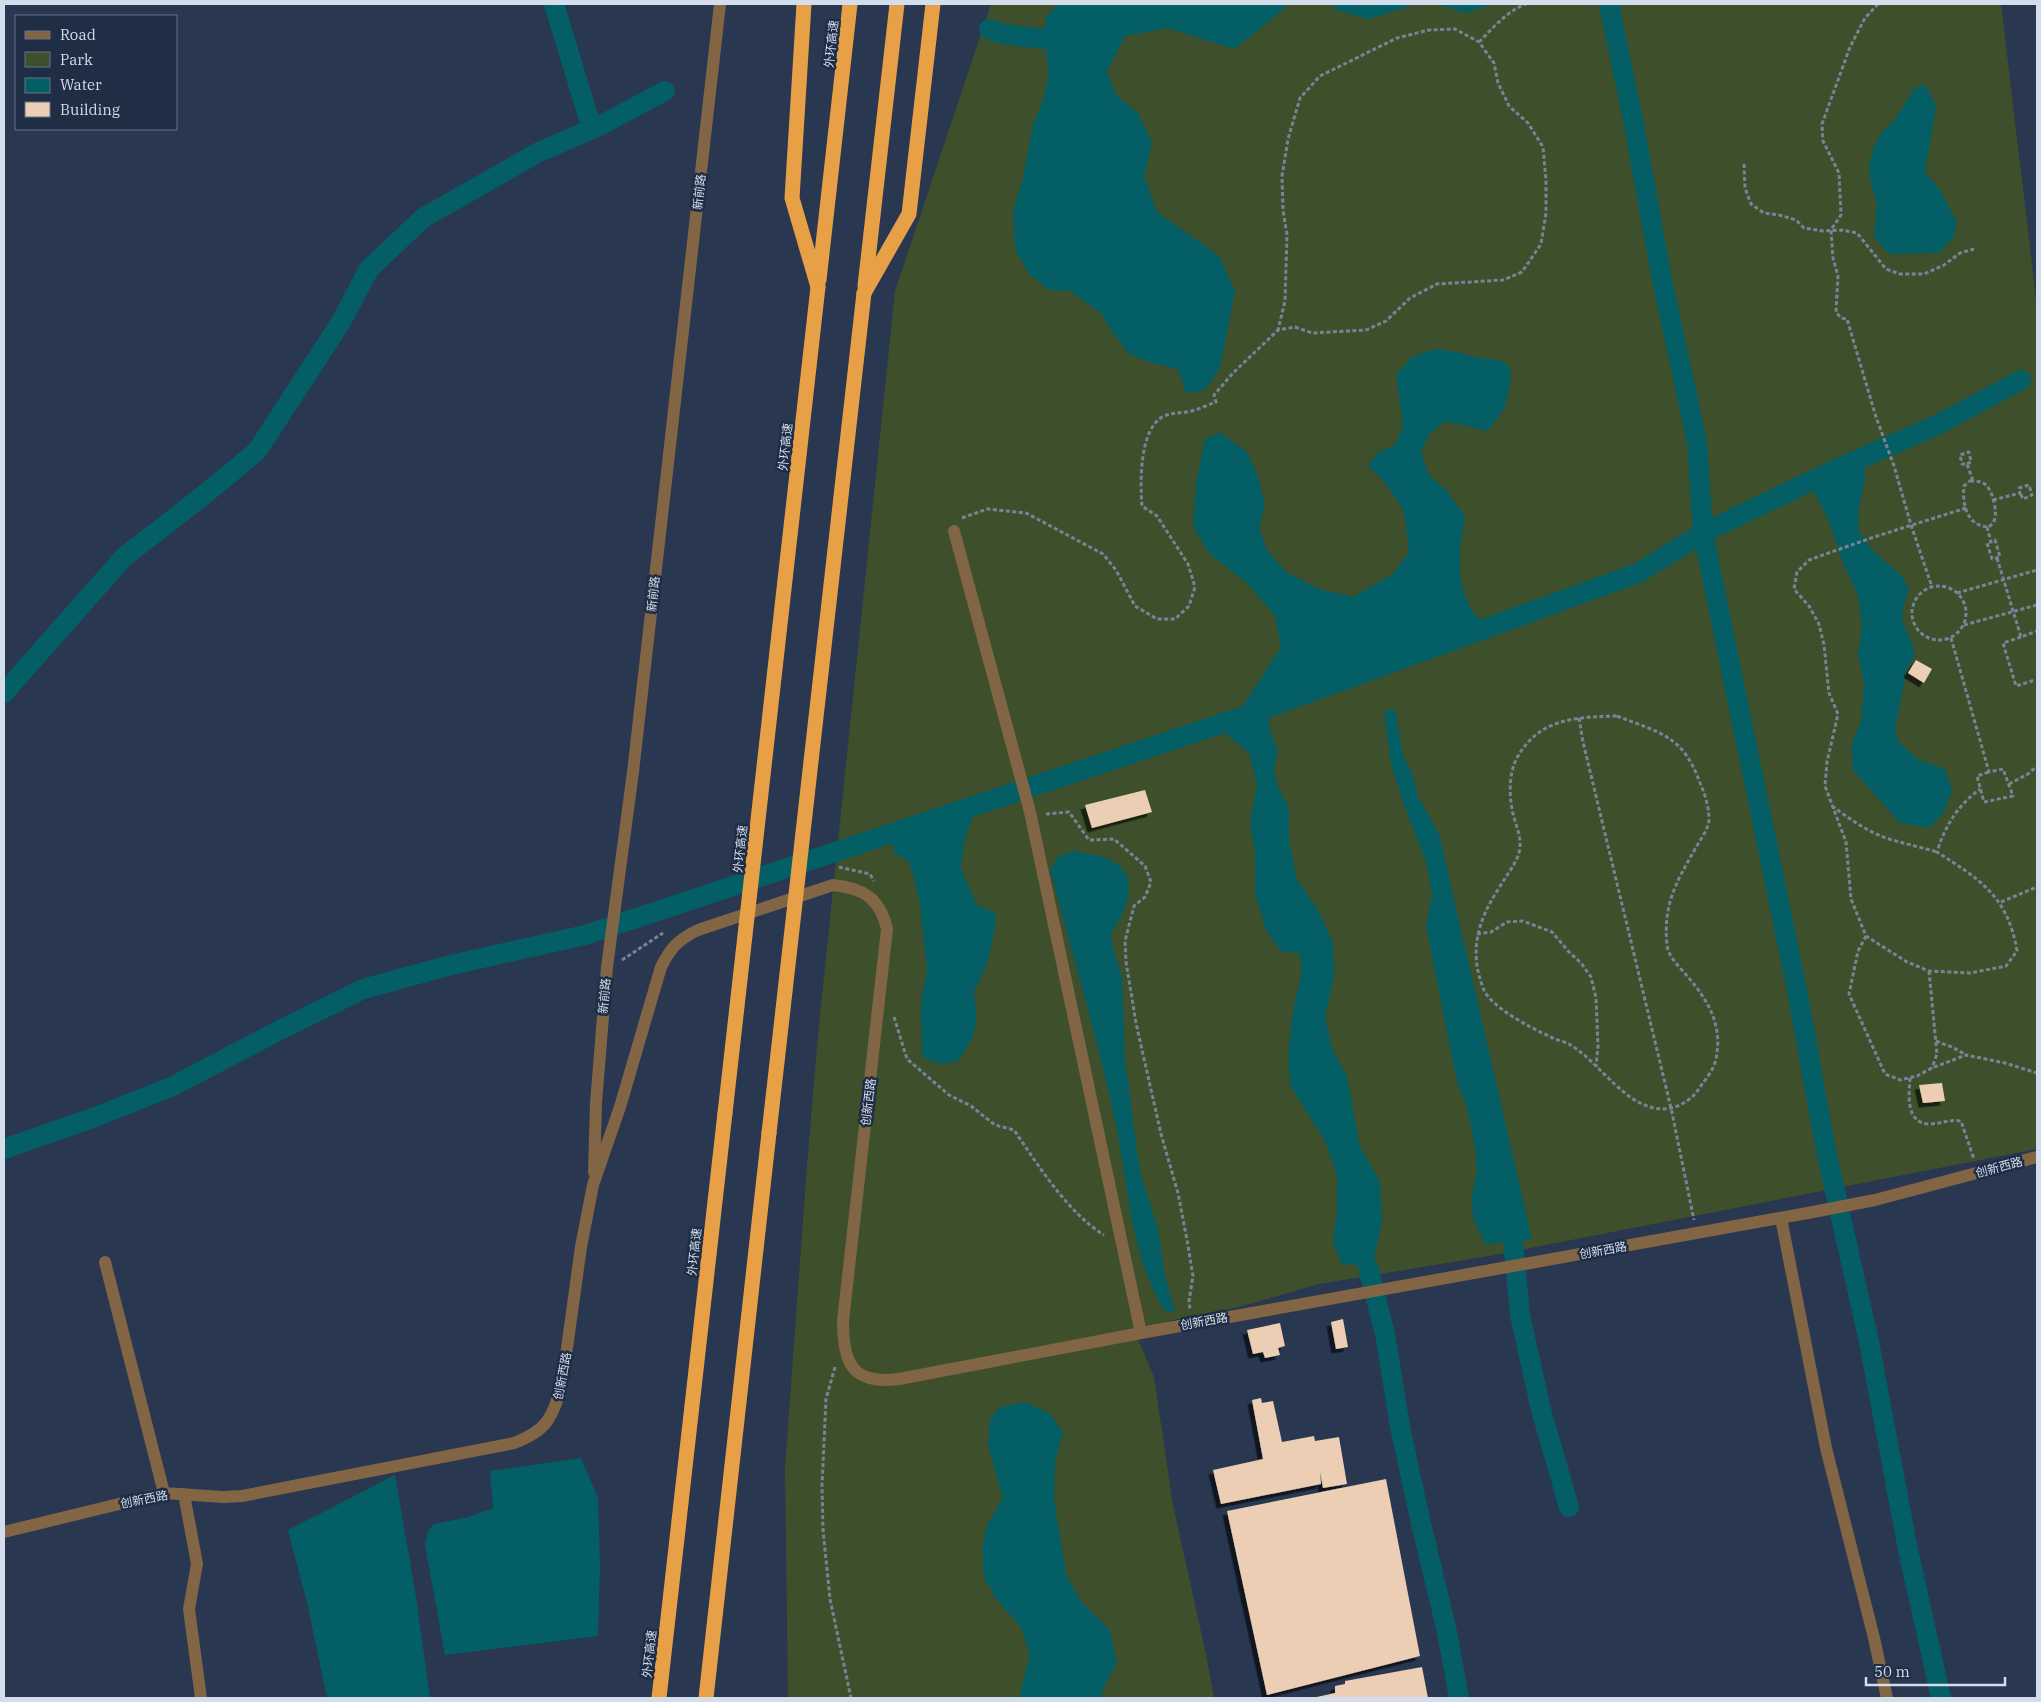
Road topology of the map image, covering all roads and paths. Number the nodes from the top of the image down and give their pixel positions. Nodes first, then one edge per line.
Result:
1 (720, 4) edge
2 (804, 4) edge
3 (850, 4) edge
4 (897, 4) edge
5 (933, 4) edge
6 (1526, 4) edge
7 (1878, 4) edge
8 (1479, 42) junction
9 (1744, 164) dead end
10 (1831, 230) junction
11 (1974, 249) dead end
12 (818, 287) junction
13 (864, 293) junction
14 (1278, 330) junction
15 (1967, 464) dead end
16 (1973, 481) junction
17 (2020, 493) junction
18 (1993, 500) junction
19 (1966, 508) junction
20 (1911, 525) junction
21 (1987, 527) junction
22 (954, 531) joint
23 (1992, 542) junction
24 (1997, 558) junction
25 (2037, 570) edge
26 (2002, 580) junction
27 (1932, 587) junction
28 (1957, 593) junction
29 (2037, 605) edge
30 (2014, 611) junction
31 (1964, 626) junction
32 (2037, 631) edge
33 (2022, 637) junction
34 (1951, 638) junction
35 (2037, 681) edge
36 (1580, 718) junction
37 (2037, 766) edge
38 (1989, 772) junction
39 (2009, 784) junction
40 (1980, 789) junction
41 (1831, 805) junction
42 (1031, 816) junction
43 (1937, 852) junction
44 (839, 867) dead end
45 (877, 886) dead end
46 (2037, 887) edge
47 (2001, 902) junction
48 (666, 930) dead end
49 (1477, 934) junction
50 (1866, 936) junction
51 (607, 967) junction
52 (1929, 970) junction
53 (894, 1010) dead end
54 (1936, 1041) junction
55 (1966, 1055) junction
56 (1596, 1067) junction
57 (1932, 1068) junction
58 (2037, 1072) edge
59 (1910, 1078) junction
60 (1670, 1108) junction
61 (2037, 1158) edge
62 (1974, 1161) dead end
63 (593, 1185) junction
64 (1781, 1218) junction
65 (1697, 1233) junction
66 (1121, 1241) junction
67 (104, 1262) dead end
68 (1193, 1324) junction
69 (1140, 1333) junction
70 (836, 1362) dead end
71 (164, 1493) junction
72 (184, 1494) junction
73 (4, 1532) edge
74 (201, 1698) edge
75 (659, 1698) edge
76 (706, 1698) edge
77 (851, 1698) edge
78 (1887, 1698) edge

1 - 51 street, 新前路
2 - 12 highway
3 - 12 highway, 外环高速
4 - 13 highway
5 - 13 highway
6 - 8 path
7 - 10 path
8 - 14 path
8 - 14 path
9 - 10 path
10 - 11 path
10 - 20 path
12 - 75 highway, 外环高速, bridge
13 - 76 highway, bridge
14 - 22 path
15 - 16 path
16 - 18 path
16 - 19 path
17 - 17 path
17 - 18 path
18 - 21 path
19 - 20 path
19 - 21 path
20 - 27 path
20 - 41 path
21 - 23 path
22 - 42 street
23 - 24 path
23 - 24 path
24 - 26 path
25 - 26 path
26 - 28 path
26 - 30 path
27 - 28 path
27 - 34 path
28 - 31 path
29 - 30 path
30 - 31 path
30 - 33 path
31 - 34 path
32 - 33 path
33 - 35 path
34 - 38 path
36 - 49 path
36 - 60 path
36 - 60 path
37 - 39 path
38 - 39 path
38 - 40 path
39 - 40 path
40 - 43 path
41 - 43 path
41 - 50 path
42 - 66 street
42 - 68 path
43 - 47 path
44 - 45 path
46 - 47 path
47 - 52 path
48 - 51 path
49 - 56 path
49 - 56 path
50 - 52 path
50 - 59 path
51 - 63 street, 新前路
52 - 54 path
53 - 66 path
54 - 55 path
54 - 57 path
55 - 57 path
55 - 58 path
56 - 60 path
57 - 59 path
59 - 62 path
60 - 65 path
61 - 64 street, 创新西路
63 - 69 street, 创新西路
63 - 72 street, 创新西路
64 - 65 street, 创新西路
64 - 78 street
65 - 68 street, 创新西路
66 - 69 street
67 - 71 street
68 - 69 street, 创新西路
70 - 77 path
71 - 72 street, 创新西路
71 - 73 street, 创新西路
72 - 74 street

